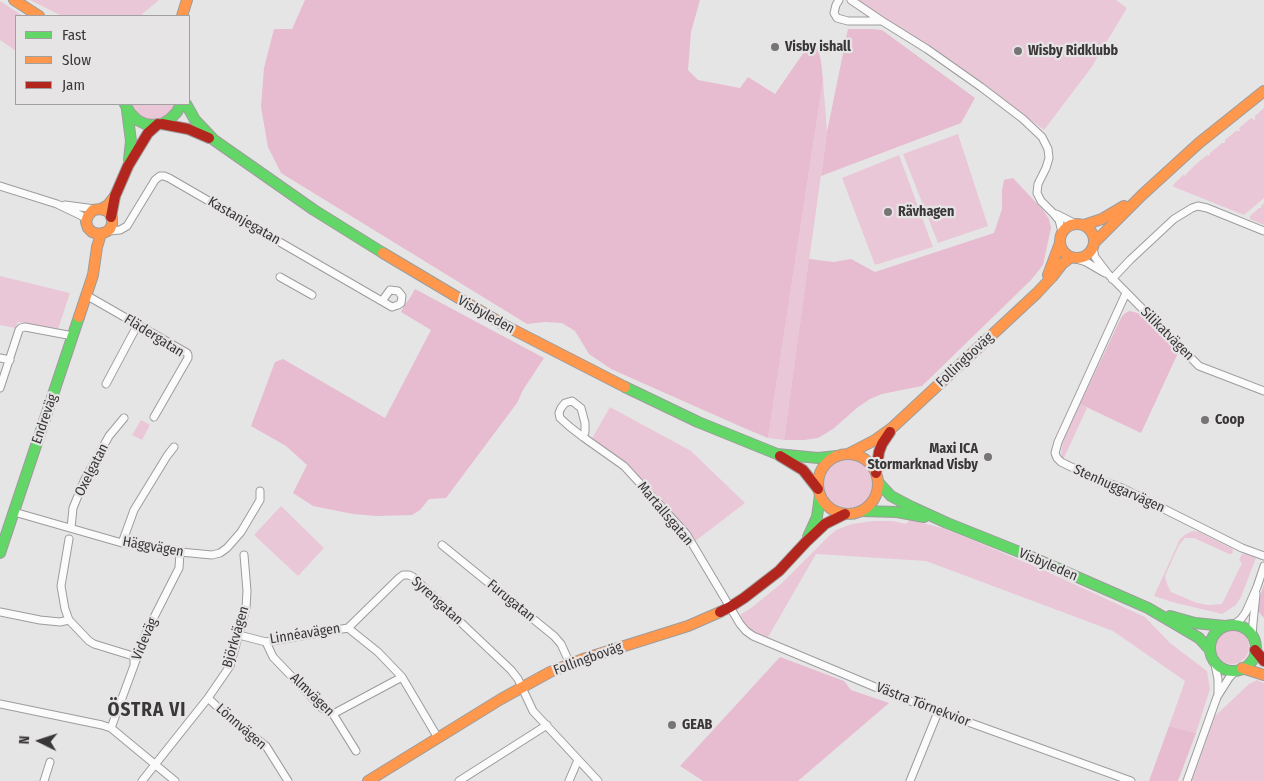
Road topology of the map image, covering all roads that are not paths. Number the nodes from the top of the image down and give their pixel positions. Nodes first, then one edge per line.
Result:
1 (14, 0) edge
2 (187, 0) edge
3 (839, 0) edge
4 (852, 0) edge
5 (37, 15) edge
6 (182, 15) edge
7 (882, 21) junction
8 (1264, 91) edge
9 (180, 105) edge
10 (187, 105) edge
11 (126, 106) edge
12 (160, 124) junction
13 (214, 140) junction
14 (128, 166) junction
15 (0, 186) edge
16 (1142, 195) junction
17 (115, 196) junction
18 (58, 204) junction
19 (99, 209) junction
20 (1054, 213) junction
21 (88, 225) junction
22 (1080, 225) junction
23 (108, 226) junction
24 (1264, 231) edge
25 (1061, 238) junction
26 (1094, 245) junction
27 (1074, 258) junction
28 (280, 277) dead end
29 (1110, 277) junction
30 (90, 284) junction
31 (1037, 293) junction
32 (1126, 293) junction
33 (86, 295) junction
34 (312, 295) dead end
35 (382, 301) dead end
36 (138, 324) junction
37 (73, 336) junction
38 (0, 358) edge
39 (10, 360) junction
40 (106, 384) dead end
41 (0, 388) edge
42 (1264, 390) edge
43 (154, 417) dead end
44 (124, 418) dead end
45 (893, 427) junction
46 (583, 437) junction
47 (174, 447) dead end
48 (778, 454) junction
49 (848, 454) junction
50 (837, 456) junction
51 (877, 478) junction
52 (260, 491) dead end
53 (819, 493) junction
54 (860, 511) junction
55 (14, 512) junction
56 (845, 514) junction
57 (947, 523) junction
58 (71, 528) junction
59 (69, 539) dead end
60 (806, 542) junction
61 (122, 543) junction
62 (442, 545) dead end
63 (180, 552) junction
64 (0, 553) edge
65 (244, 555) dead end
66 (1264, 556) edge
67 (1264, 566) edge
68 (1257, 587) junction
69 (730, 607) junction
70 (1148, 608) junction
71 (0, 612) edge
72 (69, 620) junction
73 (1230, 626) junction
74 (348, 628) junction
75 (239, 635) junction
76 (1252, 637) junction
77 (266, 642) junction
78 (1255, 650) junction
79 (1212, 655) junction
80 (1264, 661) edge
81 (570, 664) junction
82 (133, 666) junction
83 (1239, 669) junction
84 (1264, 675) edge
85 (402, 677) junction
86 (521, 687) junction
87 (1218, 697) junction
88 (208, 698) junction
89 (0, 704) edge
90 (938, 712) junction
91 (333, 714) junction
92 (547, 726) junction
93 (110, 728) junction
94 (438, 738) junction
95 (356, 751) dead end
96 (578, 760) junction
97 (50, 762) dead end
98 (155, 765) junction
99 (44, 781) edge
100 (142, 781) edge
101 (175, 781) edge
102 (288, 781) edge
103 (368, 781) edge
104 (459, 781) edge
105 (569, 781) edge
106 (598, 781) edge
107 (910, 781) edge
108 (1131, 781) edge
109 (1187, 781) edge

1 - 5 main road
2 - 6 main road
3 - 7 street
4 - 7 street
7 - 20 street
8 - 16 main road
9 - 12 main road, Endreväg
10 - 13 main road, Visbyleden
11 - 12 main road, Visbyleden
11 - 14 main road, Endreväg
12 - 13 main road, Visbyleden
12 - 14 main road, Endreväg
13 - 48 main road, Visbyleden
14 - 17 main road, Endreväg
15 - 18 street
16 - 22 main road
16 - 26 main road
17 - 19 main road, Endreväg
17 - 23 main road, Endreväg
18 - 19 street
18 - 21 street
19 - 21 main road
19 - 23 main road
20 - 22 street
20 - 25 street
21 - 23 main road
21 - 30 main road, Endreväg
22 - 25 main road
22 - 26 main road
23 - 30 main road, Endreväg
23 - 35 street, Kastanjegatan
24 - 29 street
25 - 27 main road
25 - 31 main road, Follingboväg
26 - 27 main road
26 - 29 street
27 - 29 street
27 - 31 main road, Follingboväg
28 - 34 street
29 - 32 street, Silikatvägen
30 - 33 main road, Endreväg
31 - 45 main road, Follingboväg
32 - 42 street, Silikatvägen
32 - 66 street, Stenhuggarvägen
33 - 36 street, Flädergatan
33 - 37 main road, Endreväg
36 - 40 street
36 - 43 street, Flädergatan
37 - 39 street
37 - 55 main road, Endreväg
38 - 39 street
39 - 41 street
44 - 58 street, Oxelgatan
45 - 49 main road, Follingboväg
45 - 51 main road, Follingboväg
46 - 46 street, Martallsgatan
46 - 69 street, Martallsgatan
47 - 61 street
48 - 50 main road, Visbyleden
48 - 53 main road, Visbyleden
49 - 50 main road
49 - 51 main road
50 - 53 main road
51 - 54 main road
51 - 57 main road, Visbyleden
52 - 63 street, Häggvägen
53 - 56 main road
53 - 60 main road, Follingboväg
54 - 56 main road
54 - 57 main road, Visbyleden
55 - 58 street, Häggvägen
55 - 64 main road, Endreväg
56 - 60 main road, Follingboväg
57 - 70 main road, Visbyleden
58 - 61 street, Häggvägen
59 - 72 street
60 - 69 main road, Follingboväg
61 - 63 street, Häggvägen
62 - 81 street, Furugatan
63 - 82 street, Videväg
65 - 75 street, Björkvägen
67 - 68 street
68 - 73 street
68 - 76 street
69 - 81 main road, Follingboväg
69 - 90 street, Västra Törnekvior
70 - 73 main road, Visbyleden
70 - 79 main road, Visbyleden
71 - 72 street
72 - 82 street
73 - 76 main road
73 - 79 main road
74 - 77 street, Linnéavägen
74 - 85 street, Linnéavägen
74 - 86 street, Syrengatan
75 - 77 street, Linnéavägen
75 - 88 street, Björkvägen
76 - 78 main road
77 - 91 street, Almvägen
78 - 80 main road
78 - 83 main road
79 - 83 main road
79 - 87 street
81 - 86 main road, Follingboväg
82 - 93 street, Videväg
83 - 84 main road
83 - 87 street
85 - 91 street
85 - 94 street, Linnéavägen
86 - 92 street
86 - 94 main road, Follingboväg
87 - 109 street
88 - 98 street, Björkvägen
88 - 102 street, Lönnvägen
89 - 93 street
90 - 107 street
90 - 108 street, Västra Törnekvior
91 - 95 street, Almvägen
92 - 96 street
92 - 104 street
93 - 98 street
94 - 103 main road, Follingboväg
96 - 105 street
96 - 106 street
97 - 99 street
98 - 100 street, Björkvägen
98 - 101 street

